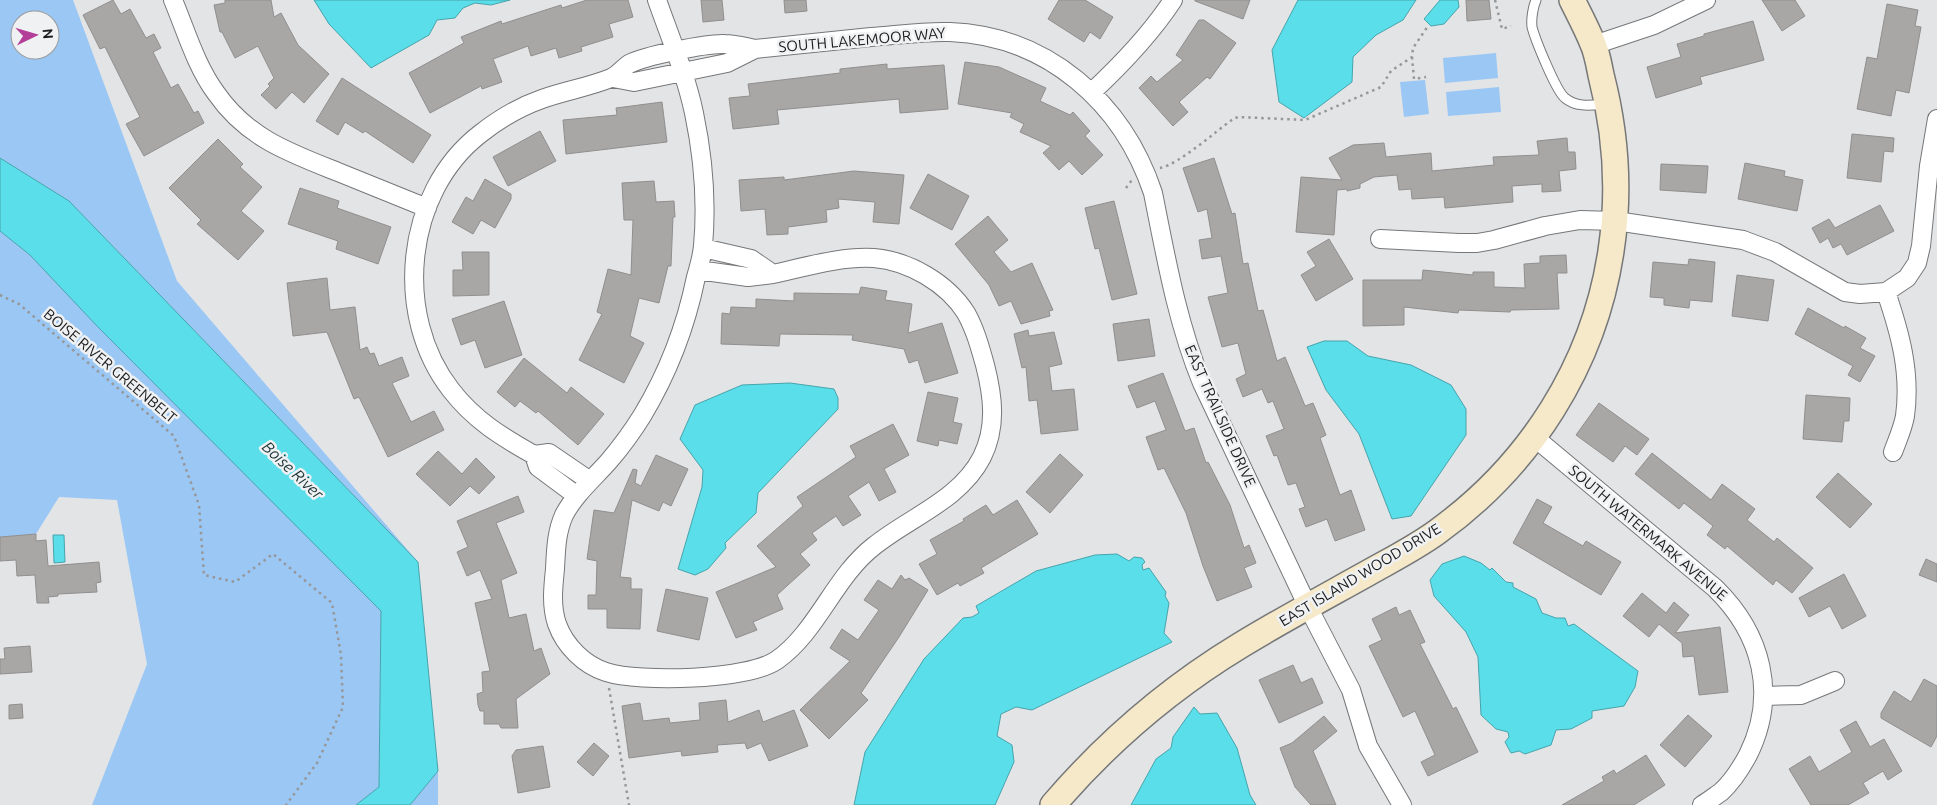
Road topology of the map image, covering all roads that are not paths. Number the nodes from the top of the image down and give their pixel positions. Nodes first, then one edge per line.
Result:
1 (173, 0) edge
2 (657, 0) edge
3 (1173, 0) edge
4 (1536, 0) edge
5 (1572, 0) edge
6 (1706, 0) edge
7 (1594, 45) junction
8 (755, 49) junction
9 (1027, 50) joint
10 (675, 51) junction
11 (682, 72) junction
12 (613, 78) junction
13 (1092, 92) junction
14 (1608, 104) junction
15 (1937, 119) edge
16 (427, 208) junction
17 (1616, 221) junction
18 (1380, 239) dead end
19 (703, 248) junction
20 (698, 270) junction
21 (773, 274) junction
22 (1886, 292) junction
23 (1534, 437) junction
24 (1893, 452) dead end
25 (534, 455) junction
26 (590, 481) junction
27 (577, 496) junction
28 (1308, 607) junction
29 (1835, 681) dead end
30 (1763, 696) junction
31 (1053, 805) edge
32 (1402, 805) edge
33 (1702, 805) edge

1 - 16 street
2 - 10 street
3 - 13 street
4 - 14 lane
5 - 7 street, EAST ISLAND WOOD DRIVE
6 - 7 street
7 - 14 street, EAST ISLAND WOOD DRIVE
8 - 9 street, SOUTH LAKEMOOR WAY
8 - 10 street, SOUTH LAKEMOOR WAY
8 - 11 street, SOUTH LAKEMOOR WAY
9 - 13 street, EAST TRAILSIDE DRIVE
10 - 11 street
10 - 12 street, SOUTH LAKEMOOR WAY
11 - 12 street, SOUTH LAKEMOOR WAY
11 - 19 street
12 - 16 street, SOUTH LAKEMOOR WAY
13 - 28 street, EAST TRAILSIDE DRIVE
14 - 17 street, EAST ISLAND WOOD DRIVE
15 - 22 street
16 - 25 street, SOUTH LAKEMOOR WAY
17 - 18 street
17 - 22 street
17 - 23 street, EAST ISLAND WOOD DRIVE
19 - 20 street
19 - 21 street
20 - 21 street
20 - 26 street
21 - 27 street
22 - 24 street
23 - 28 street, EAST ISLAND WOOD DRIVE
23 - 30 street, SOUTH WATERMARK AVENUE
25 - 26 street, SOUTH LAKEMOOR WAY
25 - 27 street, SOUTH LAKEMOOR WAY
26 - 27 street
28 - 31 street, EAST ISLAND WOOD DRIVE
28 - 32 street, EAST TRAILSIDE DRIVE
29 - 30 street
30 - 33 street, SOUTH WATERMARK AVENUE

